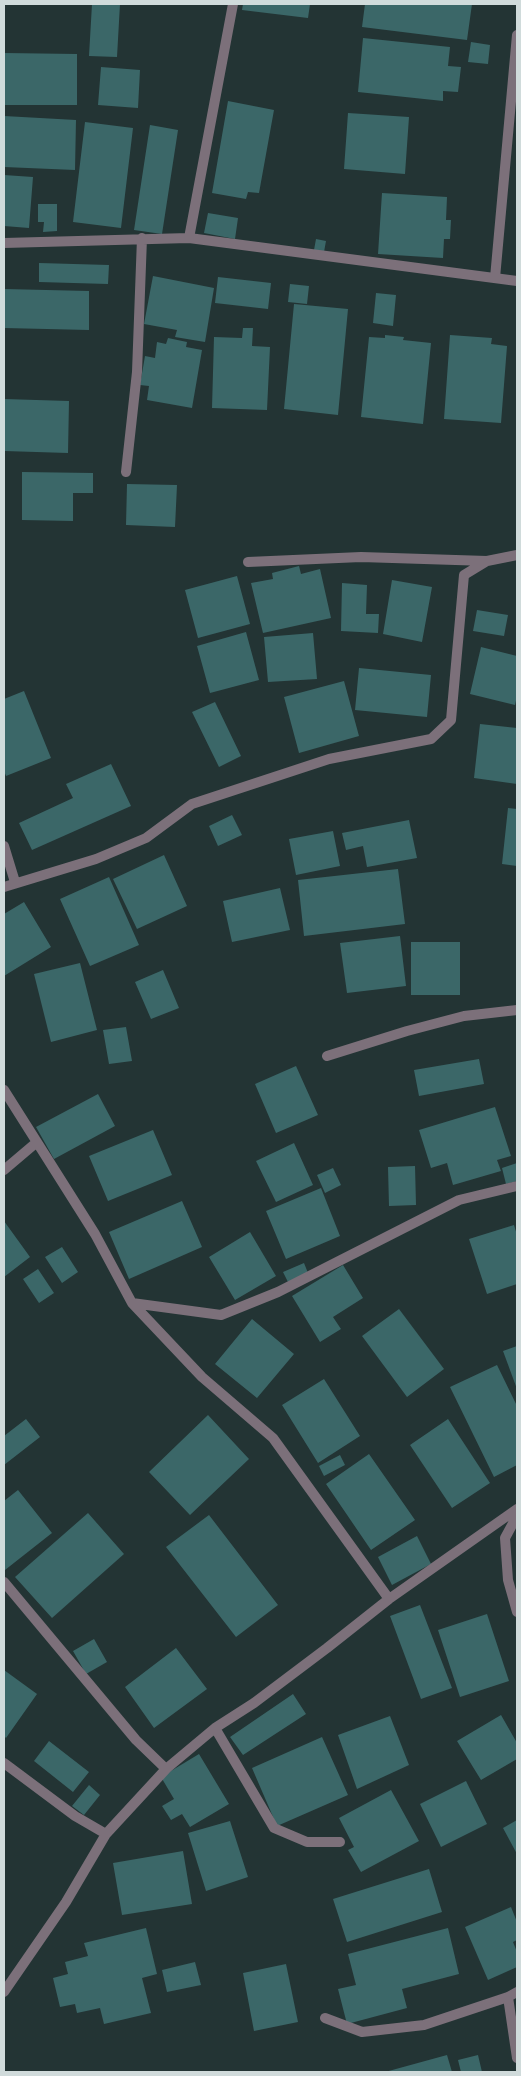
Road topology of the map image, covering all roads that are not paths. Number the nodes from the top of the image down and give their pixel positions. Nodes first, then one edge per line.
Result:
1 (233, 4) edge
2 (517, 35) edge
3 (142, 238) junction
4 (189, 238) junction
5 (4, 243) edge
6 (495, 278) junction
7 (517, 281) edge
8 (126, 472) dead end
9 (517, 555) edge
10 (487, 561) junction
11 (248, 562) dead end
12 (4, 846) edge
13 (15, 882) junction
14 (4, 887) edge
15 (517, 1010) edge
16 (327, 1056) dead end
17 (4, 1090) edge
18 (37, 1142) junction
19 (4, 1170) edge
20 (517, 1186) edge
21 (132, 1303) junction
22 (517, 1509) edge
23 (517, 1516) edge
24 (4, 1582) edge
25 (389, 1598) junction
26 (517, 1612) edge
27 (215, 1728) junction
28 (4, 1763) edge
29 (166, 1769) junction
30 (106, 1834) junction
31 (340, 1842) dead end
32 (4, 1992) edge
33 (513, 1994) edge
34 (325, 2018) dead end
35 (517, 2058) edge

1 - 4 street
2 - 6 street
3 - 4 street
3 - 5 street
3 - 8 street
4 - 6 street
6 - 7 street
9 - 10 street
10 - 11 street
10 - 13 street
12 - 13 street
13 - 14 street
15 - 16 street
17 - 18 street
18 - 19 street
18 - 21 street
20 - 21 street
21 - 25 street
22 - 25 street
23 - 26 street
24 - 29 street
25 - 27 street
27 - 29 street
27 - 31 street
28 - 30 street
29 - 30 street
30 - 32 street
33 - 34 street
33 - 35 street

